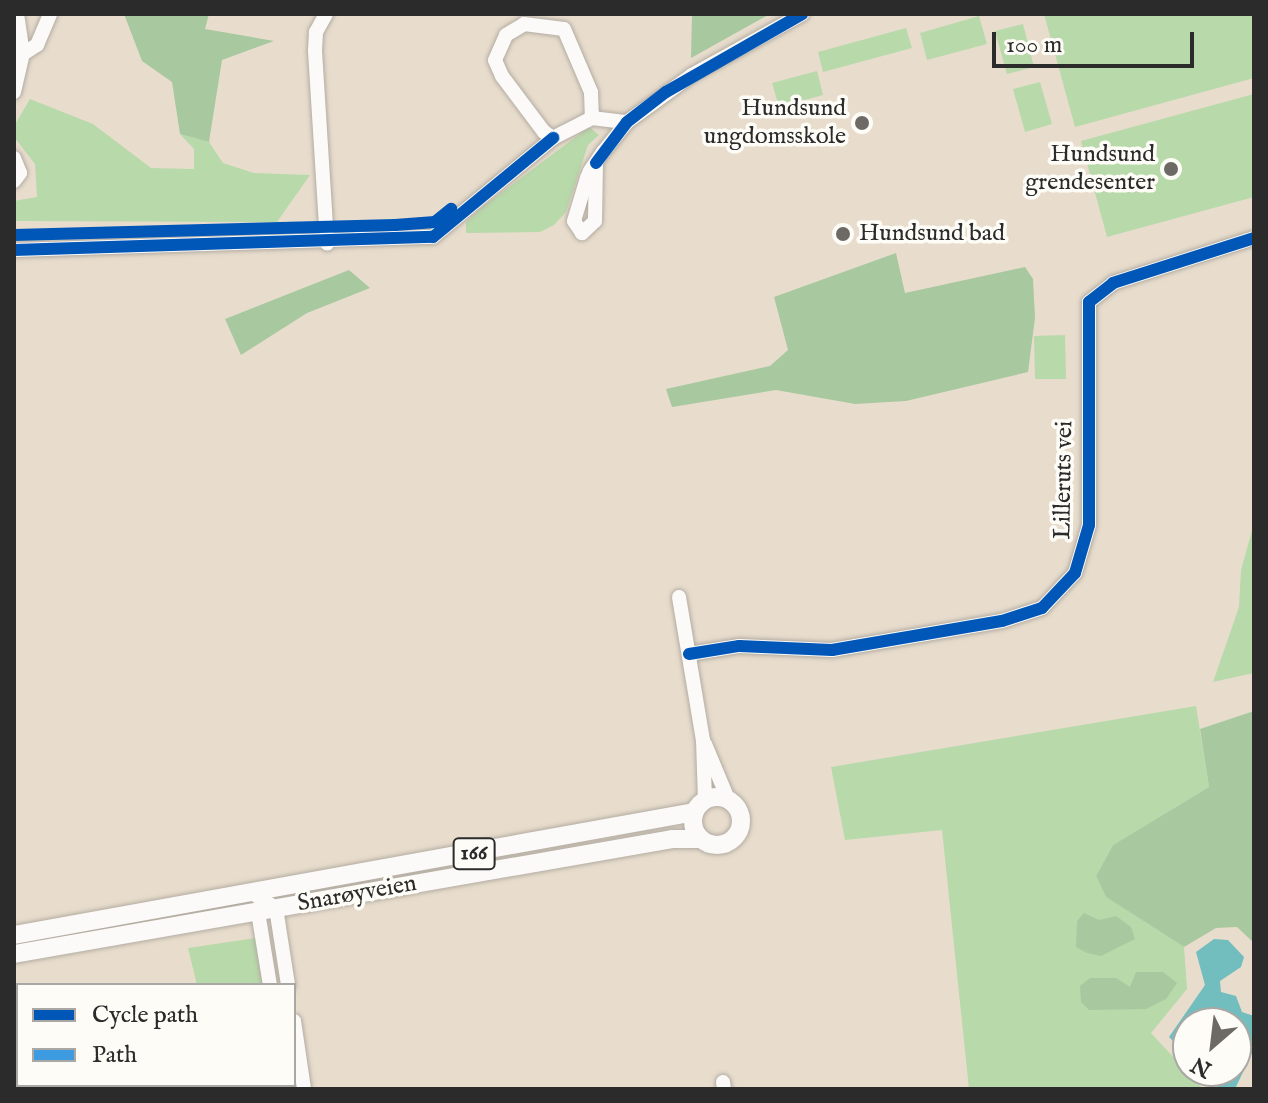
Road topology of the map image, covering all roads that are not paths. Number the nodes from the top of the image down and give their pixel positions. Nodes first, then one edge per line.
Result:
1 (17, 14) edge
2 (50, 14) edge
3 (326, 14) edge
4 (802, 14) edge
5 (18, 36) edge
6 (23, 54) junction
7 (14, 92) edge
8 (592, 118) junction
9 (627, 122) junction
10 (553, 138) junction
11 (14, 158) edge
12 (590, 179) junction
13 (14, 181) edge
14 (1254, 238) edge
15 (327, 244) junction
16 (14, 250) edge
17 (679, 597) dead end
18 (689, 654) junction
19 (703, 740) junction
20 (728, 799) junction
21 (699, 806) junction
22 (701, 839) junction
23 (252, 893) junction
24 (267, 910) junction
25 (14, 935) edge
26 (14, 954) edge
27 (270, 983) edge
28 (287, 983) edge
29 (296, 1035) edge
30 (304, 1089) edge

1 - 5 street
2 - 6 street
3 - 15 street
4 - 9 street
5 - 6 street
6 - 7 street
8 - 9 street
8 - 10 street
8 - 10 street
9 - 12 street
10 - 15 street
11 - 13 street
12 - 12 street
14 - 18 street, Lilleruts vei
15 - 16 street
17 - 18 street
18 - 19 street
19 - 20 street
19 - 21 street
20 - 21 main road, 166
20 - 22 main road, 166
21 - 22 main road
21 - 23 main road, Snarøyveien / 166
22 - 24 main road, Snarøyveien / 166
23 - 24 street
23 - 25 main road, Snarøyveien / 166
24 - 26 main road, Snarøyveien / 166
24 - 27 street
24 - 28 street
29 - 30 street

